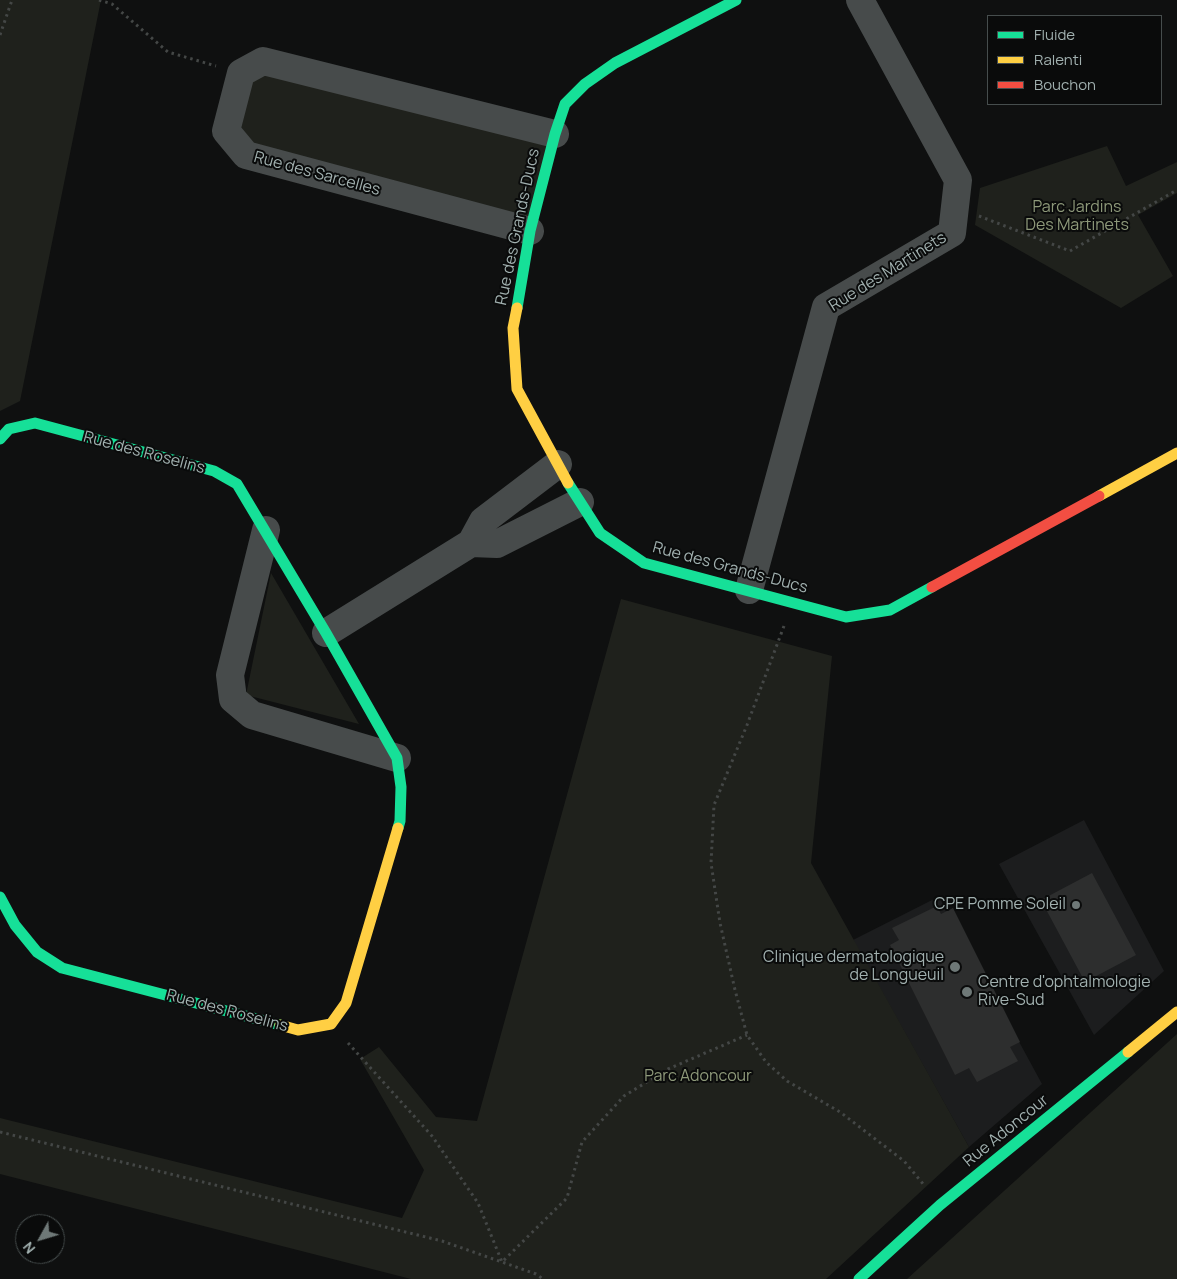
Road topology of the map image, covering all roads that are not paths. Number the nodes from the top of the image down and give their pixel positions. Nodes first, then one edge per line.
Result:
1 (736, 0) edge
2 (860, 0) edge
3 (555, 134) junction
4 (530, 231) junction
5 (0, 439) edge
6 (1177, 453) edge
7 (558, 464) junction
8 (580, 502) junction
9 (266, 530) junction
10 (471, 543) junction
11 (749, 590) junction
12 (326, 633) junction
13 (397, 758) junction
14 (0, 897) edge
15 (1177, 1012) edge
16 (859, 1279) edge

1 - 3 street, Rue des Grands-Ducs
2 - 11 street, Rue des Martinets
3 - 4 street, Rue des Grands-Ducs
3 - 4 street, Rue des Sarcelles
4 - 7 street, Rue des Grands-Ducs
5 - 9 street, Rue des Roselins
6 - 11 street, Rue des Grands-Ducs
7 - 8 street, Rue des Grands-Ducs
7 - 10 street
8 - 10 street
8 - 11 street, Rue des Grands-Ducs
9 - 12 street, Rue des Roselins
9 - 13 street
10 - 12 street
12 - 13 street, Rue des Roselins
13 - 14 street, Rue des Roselins
15 - 16 street, Rue Adoncour

